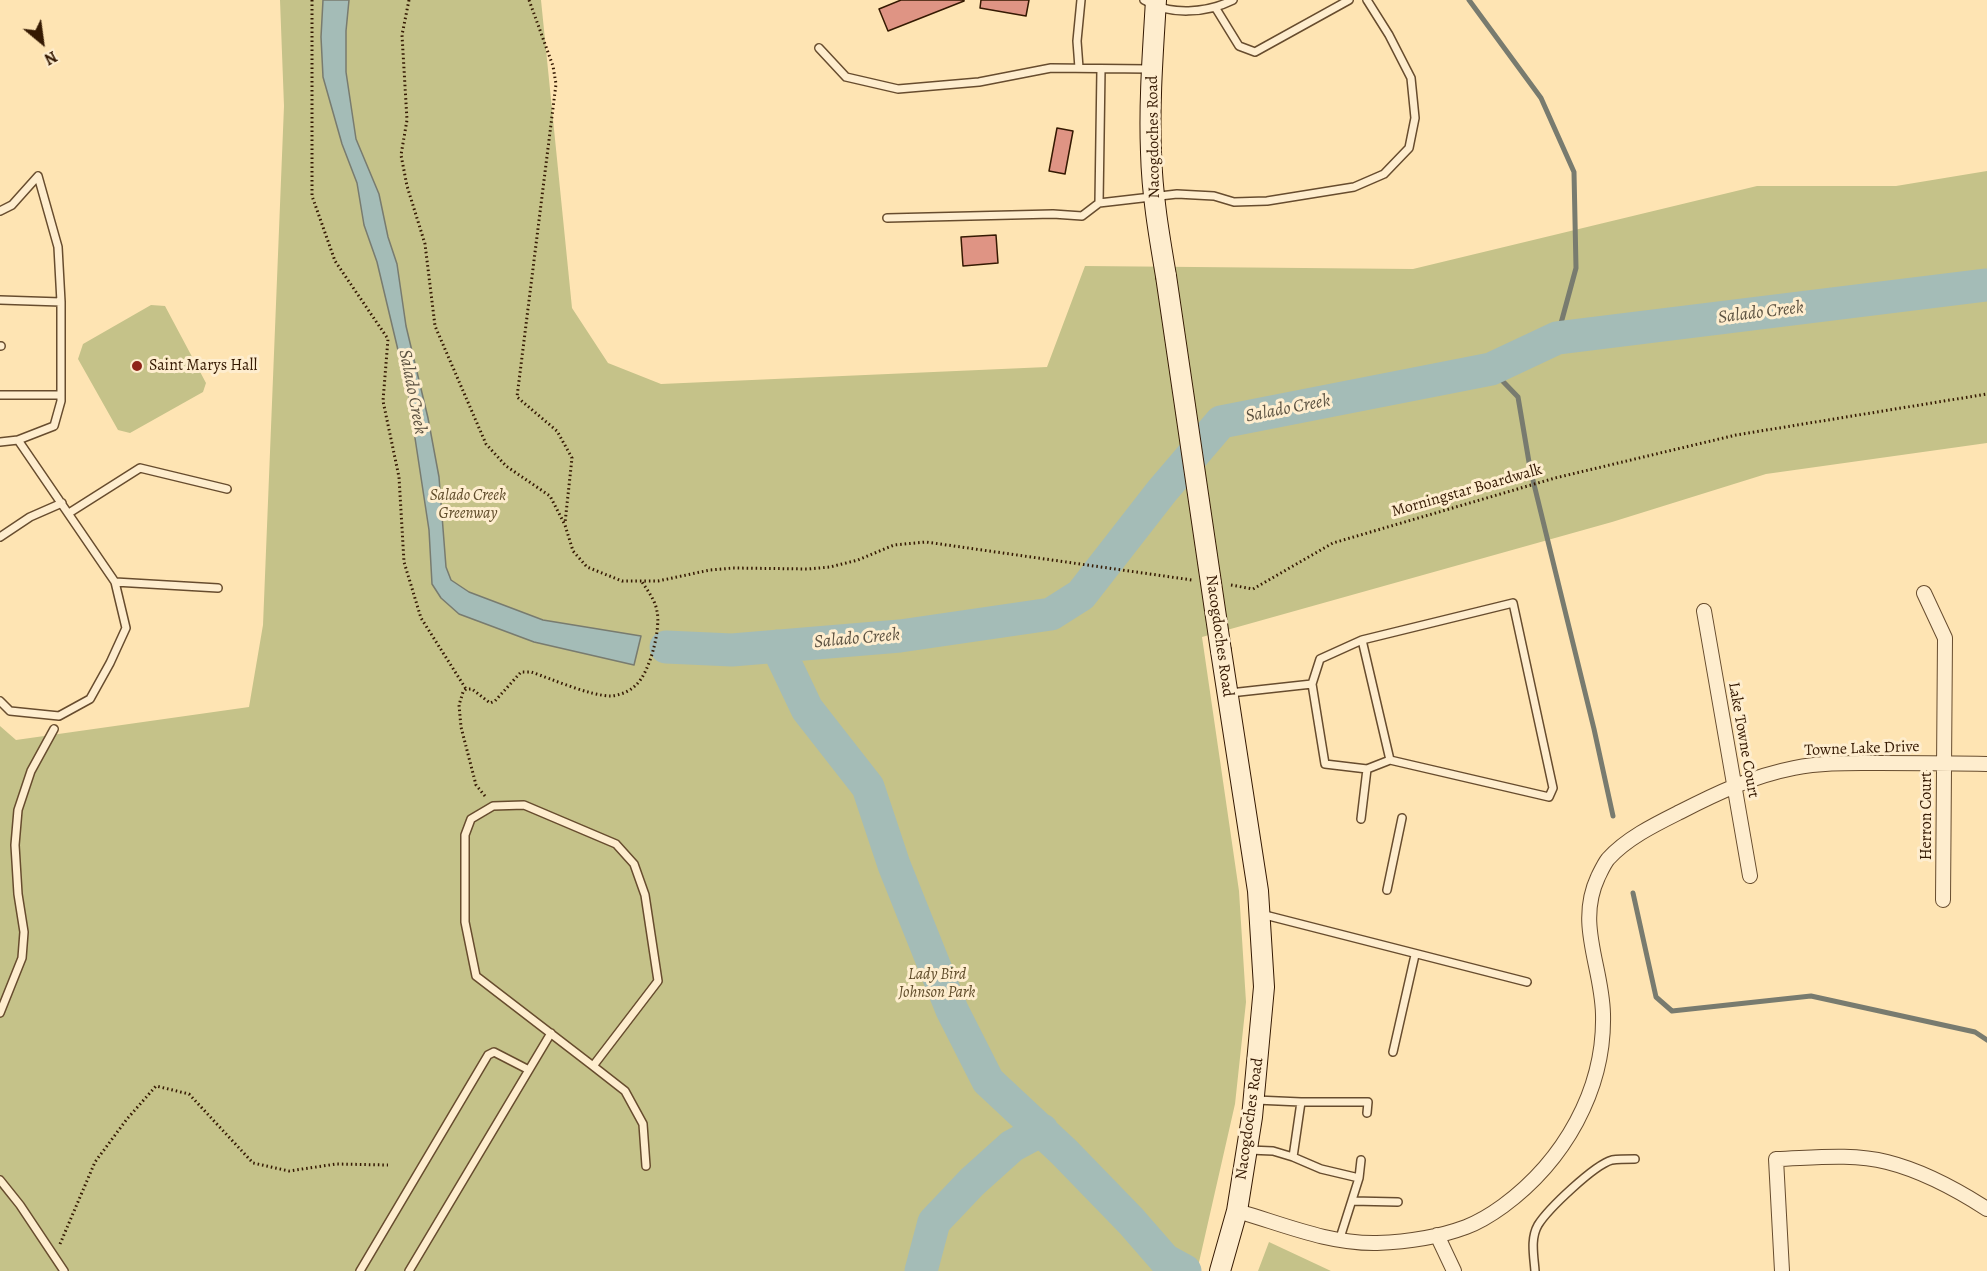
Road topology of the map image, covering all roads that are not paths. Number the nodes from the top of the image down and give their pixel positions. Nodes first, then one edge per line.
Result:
1 (1081, 0) edge
2 (1233, 0) edge
3 (1349, 0) edge
4 (1367, 0) edge
5 (1152, 2) edge
6 (1215, 7) junction
7 (819, 48) dead end
8 (1079, 69) junction
9 (1101, 69) junction
10 (1152, 69) junction
11 (1155, 198) junction
12 (1099, 203) junction
13 (0, 211) edge
14 (887, 219) dead end
15 (0, 300) edge
16 (61, 302) junction
17 (0, 395) edge
18 (61, 395) junction
19 (18, 440) junction
20 (0, 442) edge
21 (227, 489) dead end
22 (62, 503) junction
23 (69, 513) junction
24 (0, 537) edge
25 (115, 582) junction
26 (218, 588) dead end
27 (1924, 593) dead end
28 (1704, 611) dead end
29 (1362, 640) junction
30 (1312, 684) junction
31 (1227, 693) junction
32 (0, 701) edge
33 (54, 729) dead end
34 (1390, 760) junction
35 (1944, 763) junction
36 (1987, 764) edge
37 (1367, 769) junction
38 (1734, 786) junction
39 (1402, 818) dead end
40 (1362, 819) dead end
41 (1749, 876) dead end
42 (1387, 890) dead end
43 (1943, 900) dead end
44 (1259, 913) junction
45 (1415, 955) junction
46 (1527, 982) dead end
47 (0, 1014) edge
48 (551, 1034) junction
49 (1394, 1052) dead end
50 (593, 1066) junction
51 (529, 1070) junction
52 (1254, 1100) junction
53 (1301, 1102) junction
54 (1367, 1113) dead end
55 (1297, 1131) junction
56 (1305, 1131) dead end
57 (1246, 1150) junction
58 (1293, 1157) junction
59 (1635, 1159) dead end
60 (1361, 1160) dead end
61 (646, 1166) dead end
62 (1359, 1178) junction
63 (0, 1180) edge
64 (1352, 1201) junction
65 (1398, 1202) dead end
66 (1987, 1209) edge
67 (1237, 1210) junction
68 (1437, 1235) junction
69 (1339, 1241) junction
70 (64, 1271) edge
71 (360, 1271) edge
72 (409, 1271) edge
73 (1220, 1271) edge
74 (1454, 1271) edge
75 (1535, 1271) edge
76 (1782, 1271) edge

1 - 8 lane
2 - 6 lane
3 - 6 lane
4 - 11 lane
5 - 6 lane
5 - 10 main road, Nacogdoches Road
7 - 8 lane
8 - 9 lane
9 - 10 lane
9 - 12 lane
10 - 11 main road, Nacogdoches Road
11 - 12 lane
11 - 31 main road, Nacogdoches Road, bridge
12 - 14 lane
13 - 16 lane
15 - 16 lane
16 - 18 lane
17 - 18 lane
18 - 19 lane
19 - 20 lane
19 - 22 lane
21 - 23 lane
22 - 23 lane
22 - 24 lane
23 - 25 lane
25 - 26 lane
25 - 32 lane
27 - 35 street, Herron Court
28 - 38 street, Lake Towne Court
29 - 30 lane
29 - 34 lane
29 - 34 lane
30 - 31 lane
30 - 37 lane
31 - 44 main road, Nacogdoches Road
33 - 47 lane
34 - 37 lane
35 - 36 street, Towne Lake Drive
35 - 38 street, Towne Lake Drive
35 - 43 street, Herron Court
37 - 40 lane
38 - 41 street, Lake Towne Court
38 - 68 street, Towne Lake Drive
39 - 42 lane
44 - 45 lane
44 - 52 main road, Nacogdoches Road
45 - 46 lane
45 - 49 lane
48 - 50 lane
48 - 50 lane
48 - 51 lane
50 - 61 lane
51 - 71 lane
51 - 72 lane
52 - 53 lane
52 - 57 main road, Nacogdoches Road
53 - 54 lane
53 - 55 lane
55 - 56 lane
55 - 58 lane
57 - 58 lane
57 - 67 main road, Nacogdoches Road
58 - 62 lane
59 - 75 lane
60 - 62 lane
62 - 64 lane
63 - 70 lane
64 - 65 lane
64 - 69 lane
66 - 76 street
67 - 69 street, Towne Lake Drive
67 - 73 main road, Nacogdoches Road
68 - 69 street, Towne Lake Drive
68 - 74 street

